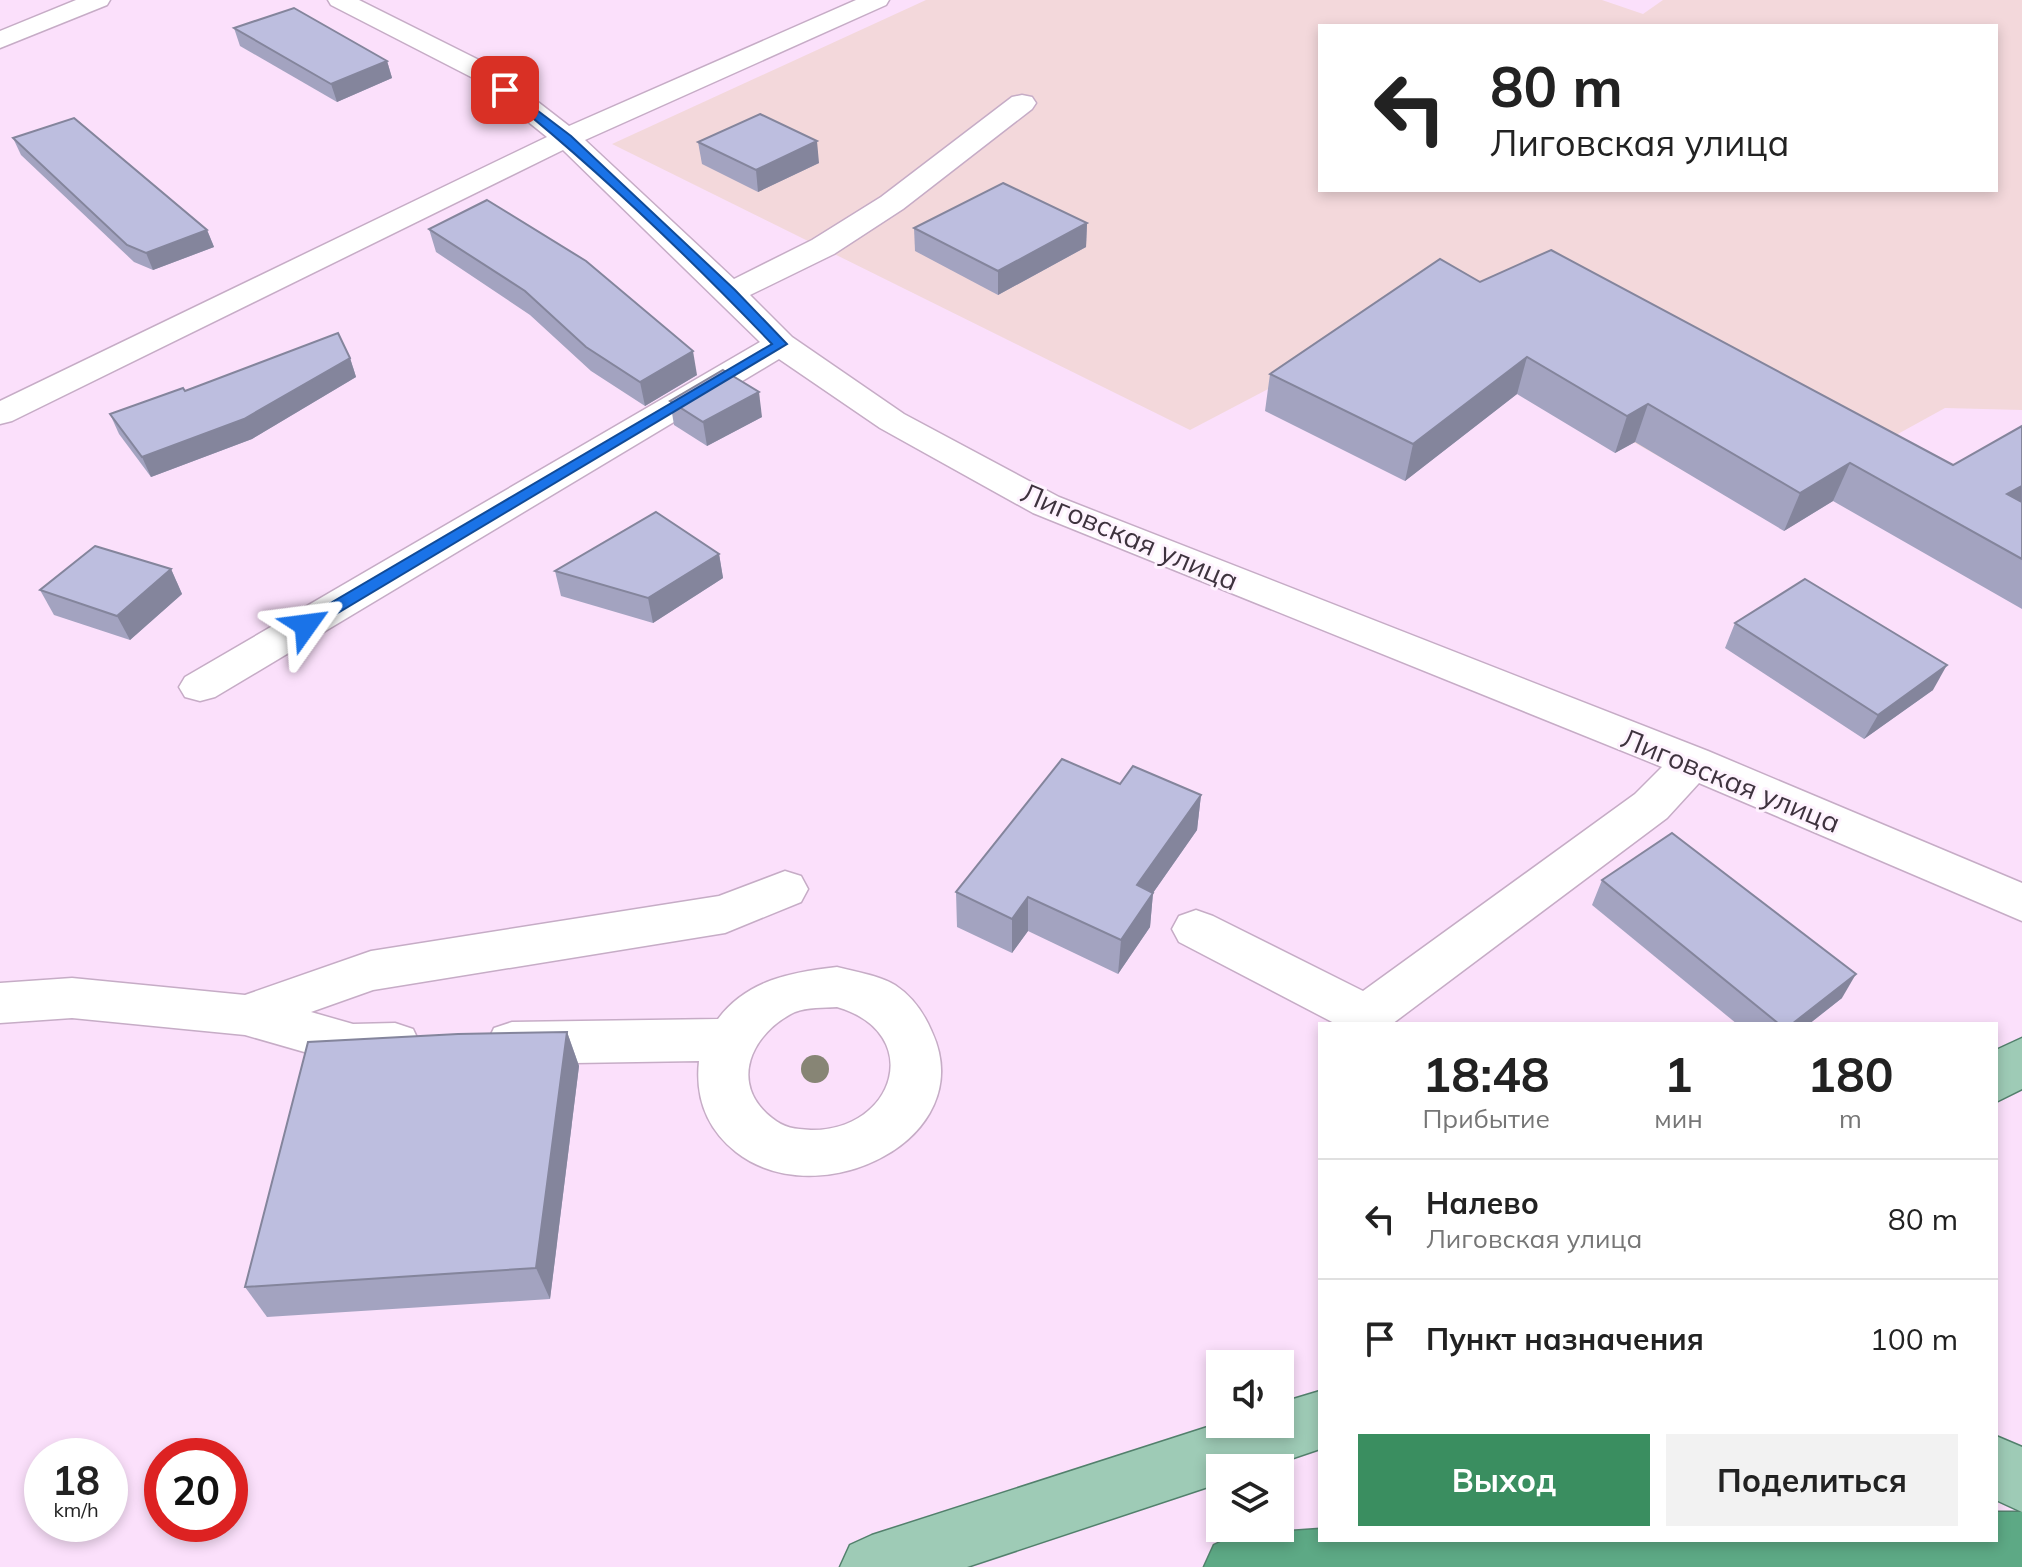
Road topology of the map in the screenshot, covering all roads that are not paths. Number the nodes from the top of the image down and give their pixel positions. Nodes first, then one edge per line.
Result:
1 (98, 0) edge
2 (340, 0) edge
3 (877, 0) edge
4 (0, 40) edge
5 (1022, 103) dead end
6 (566, 138) junction
7 (730, 293) junction
8 (780, 344) junction
9 (0, 414) edge
10 (200, 687) dead end
11 (1693, 762) junction
12 (785, 889) dead end
13 (2022, 903) edge
14 (1196, 929) dead end
15 (0, 1003) edge
16 (245, 1015) junction
17 (730, 1040) dead end
18 (2022, 1059) edge
19 (1998, 1078) edge
20 (1318, 1421) edge
21 (1998, 1467) edge
22 (2022, 1481) edge
23 (1539, 1542) edge
24 (2022, 1543) edge
25 (872, 1567) edge
26 (1236, 1567) edge

1 - 4 street
2 - 6 street, Лиговская улица
3 - 6 street
5 - 7 street
6 - 7 street, Лиговская улица
6 - 9 street
7 - 8 street, Лиговская улица
8 - 10 street
8 - 11 street, Лиговская улица
11 - 13 street, Лиговская улица
11 - 14 street
12 - 16 street
15 - 16 street
16 - 17 street
18 - 19 main road
20 - 25 main road
21 - 22 main road
23 - 24 highway
23 - 26 highway

